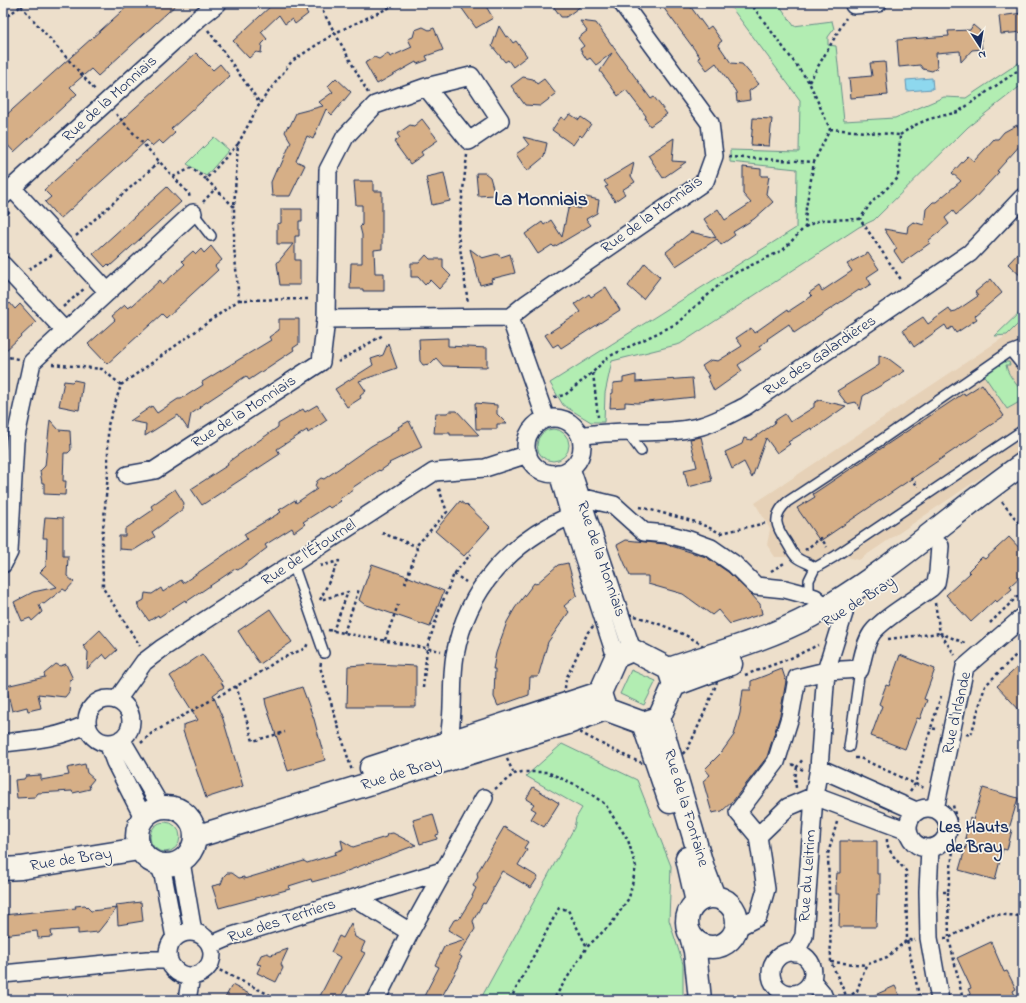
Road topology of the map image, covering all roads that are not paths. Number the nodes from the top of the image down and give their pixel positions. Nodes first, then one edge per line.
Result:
1 (218, 3) edge
2 (622, 3) edge
3 (878, 3) edge
4 (854, 5) road end
5 (426, 87) junction
6 (7, 192) edge
7 (1023, 197) edge
8 (193, 213) joint
9 (211, 236) dead end
10 (3, 265) edge
11 (108, 292) junction
12 (510, 317) junction
13 (326, 319) junction
14 (65, 331) junction
15 (1023, 346) edge
16 (1010, 351) junction
17 (1023, 367) edge
18 (546, 419) junction
19 (1023, 430) edge
20 (628, 432) junction
21 (580, 436) junction
22 (641, 451) dead end
23 (528, 454) junction
24 (1023, 464) edge
25 (564, 471) junction
26 (128, 475) dead end
27 (1023, 482) edge
28 (580, 497) junction
29 (570, 516) junction
30 (940, 546) junction
31 (3, 564) edge
32 (295, 568) junction
33 (816, 568) junction
34 (826, 605) junction
35 (610, 613) junction
36 (1023, 617) edge
37 (324, 653) road end
38 (624, 654) junction
39 (860, 669) junction
40 (826, 671) junction
41 (671, 677) junction
42 (117, 700) junction
43 (603, 701) junction
44 (566, 714) junction
45 (651, 721) junction
46 (87, 724) junction
47 (114, 741) junction
48 (448, 742) junction
49 (3, 743) edge
50 (849, 747) dead end
51 (819, 768) junction
52 (814, 796) junction
53 (484, 798) road end
54 (935, 809) junction
55 (916, 811) junction
56 (145, 827) junction
57 (194, 830) junction
58 (908, 831) junction
59 (758, 836) junction
60 (930, 848) junction
61 (3, 854) edge
62 (181, 862) junction
63 (159, 865) junction
64 (3, 869) edge
65 (445, 870) junction
66 (355, 898) junction
67 (706, 900) junction
68 (736, 928) junction
69 (193, 932) junction
70 (410, 932) junction
71 (691, 936) junction
72 (176, 938) junction
73 (722, 945) junction
74 (210, 946) junction
75 (795, 952) junction
76 (169, 960) junction
77 (3, 974) edge
78 (191, 976) junction
79 (812, 981) junction
80 (187, 1000) edge
81 (376, 1000) edge
82 (700, 1000) edge
83 (825, 1000) edge
84 (940, 1000) edge

1 - 6 street, Rue de la Monniais
2 - 12 street, Rue de la Monniais
3 - 4 street
5 - 5 street
5 - 13 street
6 - 11 street
7 - 20 street, Rue des Galardières
8 - 9 lane
8 - 11 street
10 - 14 street
11 - 14 street
12 - 13 street
12 - 18 street
13 - 26 street, Rue de la Monniais
14 - 31 street
15 - 16 lane
16 - 17 lane
16 - 33 lane
18 - 21 street
18 - 23 street
19 - 33 lane
20 - 21 street, Rue des Galardières
20 - 22 lane
21 - 25 street
23 - 25 street
23 - 32 street, Rue de l'Étournel
24 - 34 street, Rue de Bray
25 - 28 street, Rue de la Monniais
25 - 29 street, Rue de la Monniais
27 - 30 street, Rue de Bray
28 - 34 street, Rue de Bray
28 - 35 street, Rue de la Monniais
29 - 35 street, Rue de la Monniais
29 - 48 street
30 - 34 street, Rue de Bray
30 - 39 street
32 - 37 lane
32 - 42 street, Rue de l'Étournel
33 - 34 lane, Rue de Bray
34 - 40 street, Rue du Leitrim
34 - 41 street, Rue de Bray
35 - 38 street, Rue de la Monniais
36 - 54 street, Rue d'Irlande
38 - 41 street
38 - 43 street
39 - 40 street
39 - 50 lane
40 - 51 street, Rue du Leitrim
40 - 59 street
41 - 45 street
42 - 46 street
42 - 47 street
43 - 44 street, Rue de Bray
43 - 45 street
44 - 48 street, Rue de Bray
44 - 57 street, Rue de Bray
45 - 67 street, Rue de la Fontaine
46 - 47 street
46 - 49 street
47 - 56 street
48 - 57 street, Rue de Bray
51 - 52 street, Rue du Leitrim
51 - 55 street
52 - 58 street
52 - 59 street
52 - 75 street, Rue du Leitrim
53 - 65 street
54 - 55 street
54 - 60 street
55 - 58 street
56 - 57 street
56 - 61 street, Rue de Bray
56 - 63 street
56 - 64 street, Rue de Bray
57 - 62 street
58 - 60 street
59 - 68 street
60 - 84 street
62 - 63 street
62 - 69 street
63 - 72 street
65 - 66 street, Rue des Tertriers
65 - 70 street
66 - 70 street, Rue des Tertriers
66 - 74 street, Rue des Tertriers
67 - 68 street
67 - 71 street
68 - 73 street
69 - 72 street
69 - 74 street
70 - 81 street
71 - 73 street
71 - 82 street
72 - 76 street
73 - 82 street
74 - 78 street
75 - 79 street
75 - 79 street
76 - 77 street
76 - 78 street
78 - 80 street
79 - 83 street

